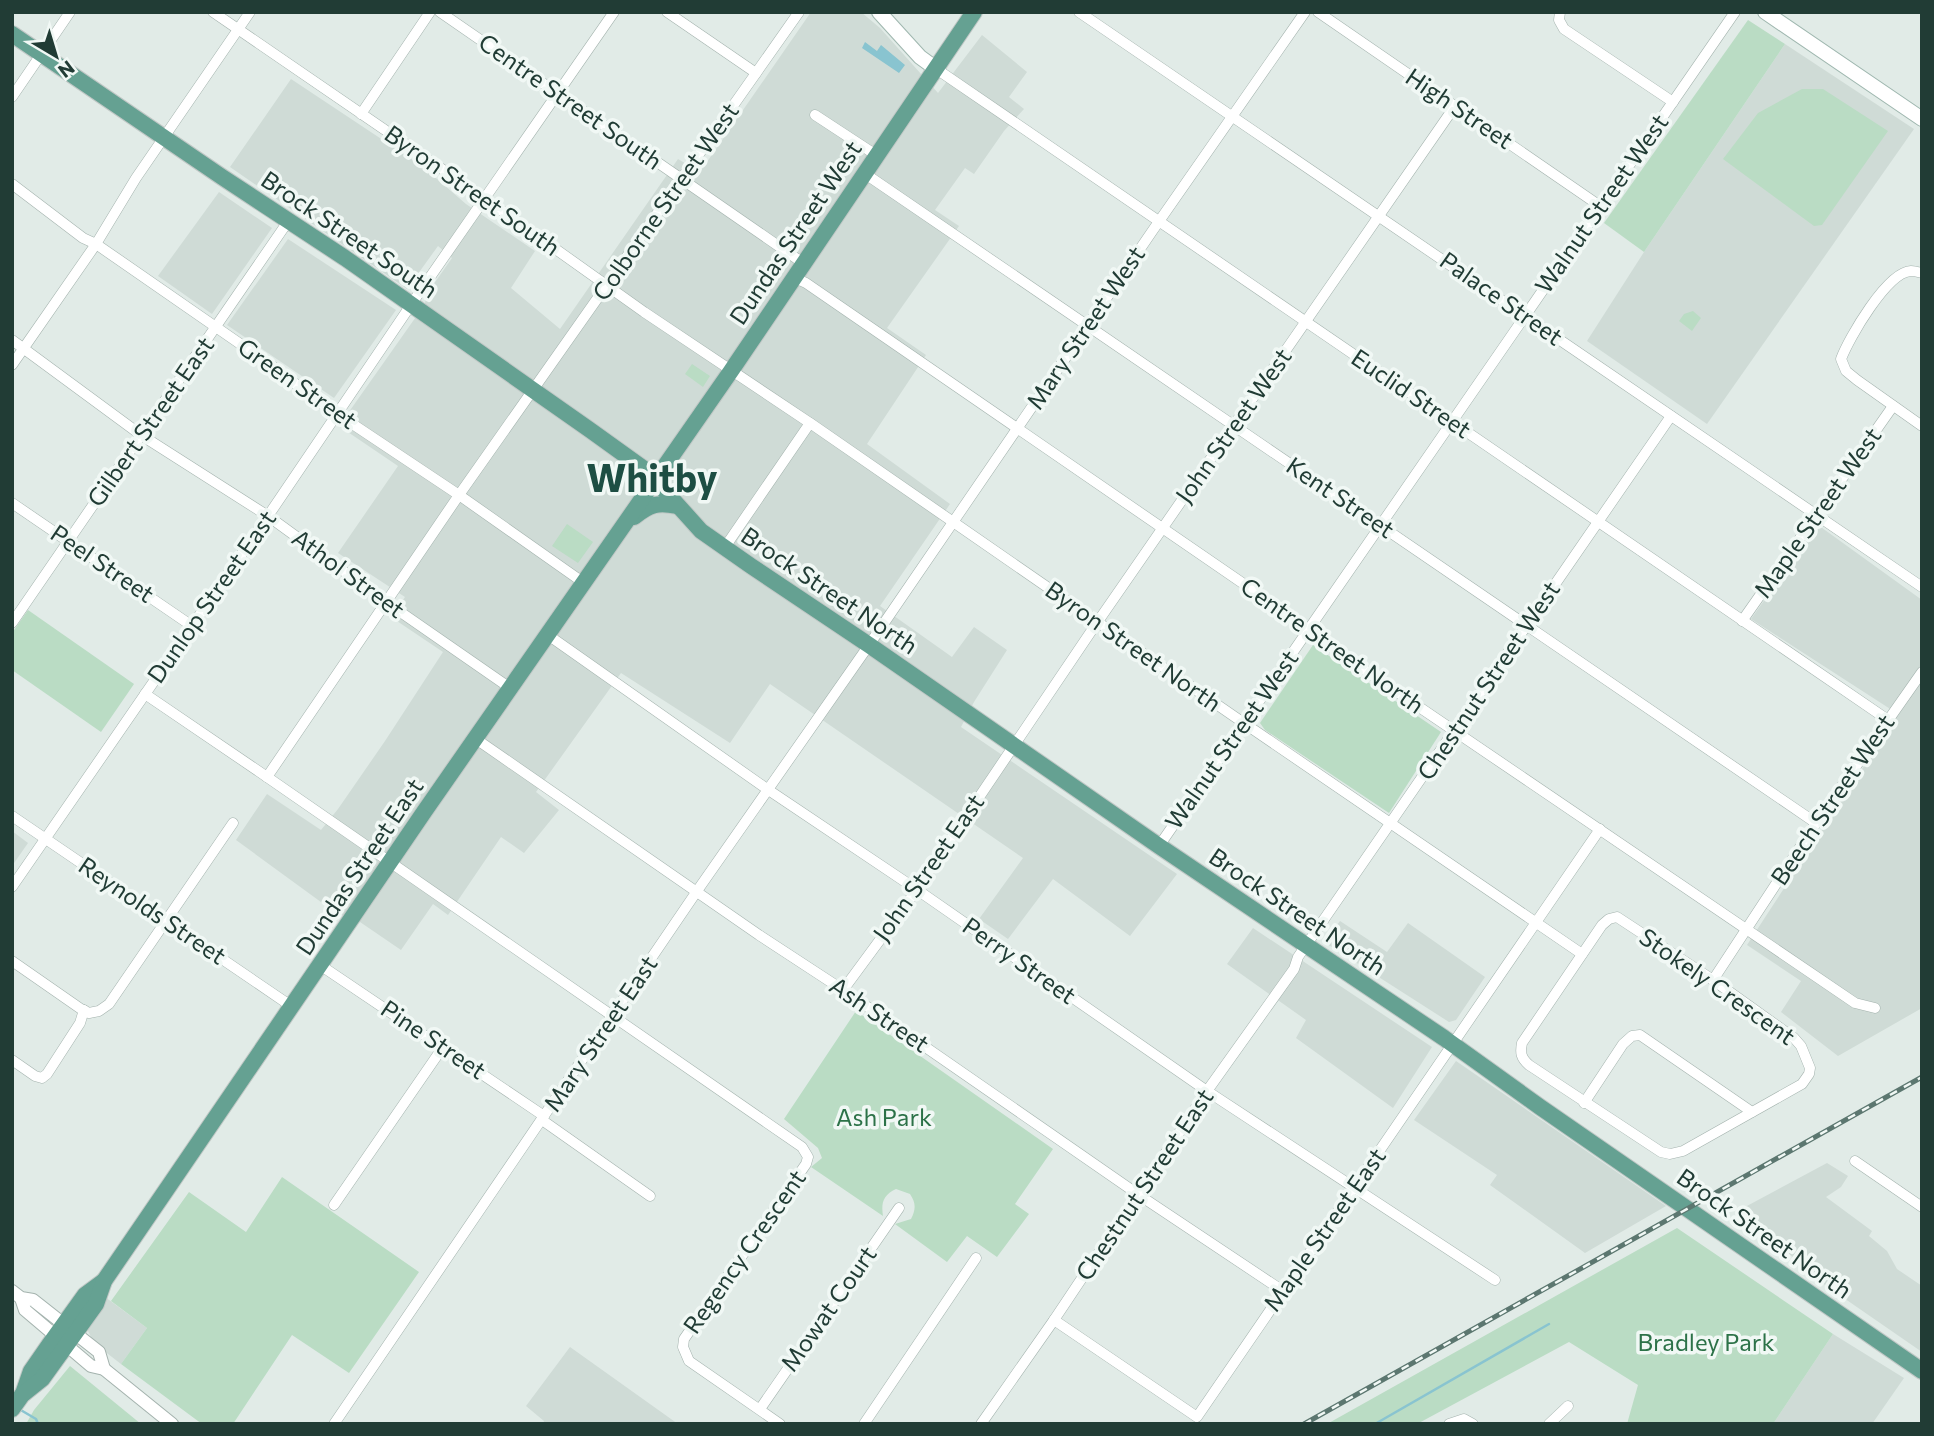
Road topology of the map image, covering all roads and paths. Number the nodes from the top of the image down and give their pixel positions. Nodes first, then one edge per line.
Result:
1 (70, 12) edge
2 (213, 12) edge
3 (250, 12) edge
4 (430, 12) edge
5 (440, 12) edge
6 (614, 12) edge
7 (667, 12) edge
8 (799, 12) edge
9 (879, 12) edge
10 (974, 12) edge
11 (1079, 12) edge
12 (1305, 12) edge
13 (1318, 12) edge
14 (1560, 12) edge
15 (1735, 12) edge
16 (1765, 12) edge
17 (238, 29) junction
18 (12, 34) edge
19 (41, 54) junction
20 (935, 68) junction
21 (757, 73) junction
22 (558, 93) junction
23 (12, 97) edge
24 (1673, 102) junction
25 (1455, 106) junction
26 (361, 114) junction
27 (815, 115) dead end
28 (1233, 116) junction
29 (1922, 119) edge
30 (163, 138) junction
31 (876, 155) junction
32 (864, 173) junction
33 (681, 178) junction
34 (12, 184) edge
35 (484, 199) junction
36 (1600, 206) junction
37 (1380, 216) junction
38 (289, 220) junction
39 (1158, 222) junction
40 (96, 244) junction
41 (803, 263) junction
42 (1922, 273) edge
43 (793, 277) junction
44 (607, 285) junction
45 (411, 305) junction
46 (1524, 316) junction
47 (1306, 322) junction
48 (1088, 326) junction
49 (216, 328) junction
50 (12, 340) edge
51 (24, 349) junction
52 (12, 365) edge
53 (731, 371) junction
54 (533, 391) junction
55 (1893, 406) junction
56 (338, 413) junction
57 (1671, 416) junction
58 (1451, 421) junction
59 (810, 423) junction
60 (1234, 426) junction
61 (1922, 426) edge
62 (1016, 429) junction
63 (141, 435) junction
64 (656, 480) junction
65 (459, 495) junction
66 (12, 503) edge
67 (677, 506) junction
68 (1816, 514) junction
69 (268, 516) junction
70 (952, 522) junction
71 (1598, 522) junction
72 (625, 524) junction
73 (1381, 526) junction
74 (1163, 528) junction
75 (69, 541) junction
76 (725, 547) junction
77 (584, 583) junction
78 (1922, 587) edge
79 (386, 602) junction
80 (1742, 621) junction
81 (1097, 622) junction
82 (12, 623) edge
83 (1526, 625) junction
84 (192, 626) junction
85 (1308, 630) junction
86 (548, 635) junction
87 (869, 645) junction
88 (1922, 672) edge
89 (510, 688) junction
90 (145, 694) junction
91 (1888, 720) junction
92 (1244, 723) junction
93 (1455, 730) junction
94 (476, 738) junction
95 (1013, 745) junction
96 (267, 777) junction
97 (768, 789) junction
98 (12, 816) edge
99 (233, 823) dead end
100 (1816, 823) junction
101 (1391, 824) junction
102 (1600, 829) junction
103 (45, 839) junction
104 (1159, 846) junction
105 (390, 863) junction
106 (12, 887) edge
107 (916, 889) junction
108 (697, 891) junction
109 (167, 921) junction
110 (1536, 923) junction
111 (1746, 929) junction
112 (1306, 946) junction
113 (1582, 954) junction
114 (12, 961) edge
115 (320, 965) junction
116 (1713, 980) junction
117 (843, 990) junction
118 (291, 1006) junction
119 (1875, 1008) dead end
120 (84, 1010) junction
121 (613, 1016) junction
122 (1452, 1044) junction
123 (443, 1047) junction
124 (12, 1060) edge
125 (1207, 1091) junction
126 (1584, 1103) junction
127 (1752, 1112) junction
128 (543, 1118) junction
129 (1855, 1161) dead end
130 (1354, 1188) junction
131 (1139, 1195) junction
132 (650, 1196) dead end
133 (334, 1205) dead end
134 (1921, 1205) edge
135 (899, 1208) dead end
136 (976, 1258) dead end
137 (1495, 1280) dead end
138 (1283, 1291) junction
139 (17, 1295) edge
140 (1054, 1320) junction
141 (65, 1334) junction
142 (1922, 1371) edge
143 (18, 1401) edge
144 (1568, 1406) dead end
145 (760, 1409) junction
146 (172, 1424) edge
147 (334, 1424) edge
148 (780, 1424) edge
149 (864, 1424) edge
150 (981, 1424) edge
151 (1449, 1424) edge
152 (1473, 1424) edge
153 (1549, 1424) edge

1 - 19 street
2 - 17 street, Byron Street South
3 - 17 street
4 - 26 street
5 - 22 street, Centre Street South
6 - 22 street, Dunlop Street East
7 - 21 street
8 - 21 street, Colborne Street West
9 - 20 main road
10 - 20 main road, Dundas Street West
11 - 28 street, Palace Street
12 - 28 street, Mary Street West
13 - 25 street, High Street
14 - 24 street
15 - 24 street, Walnut Street West
16 - 29 main road
17 - 26 street, Byron Street South
17 - 30 street
18 - 19 main road, Brock Street South
19 - 23 street
19 - 30 main road, Brock Street South
20 - 31 main road, Dundas Street West
20 - 39 street, Euclid Street
21 - 33 street, Colborne Street West
22 - 33 street, Centre Street South
22 - 35 street, Dunlop Street East
24 - 36 street, Walnut Street West
25 - 36 street, High Street
25 - 37 street, John Street West
26 - 35 street, Byron Street South
27 - 31 street
28 - 37 street, Palace Street
28 - 39 street, Mary Street West
30 - 38 main road, Brock Street South
30 - 40 street
31 - 32 main road, Dundas Street West
32 - 41 main road, Dundas Street West
32 - 48 street, Kent Street
33 - 41 street, Centre Street South
33 - 44 street, Colborne Street West
34 - 40 street, Green Street
35 - 44 street, Byron Street South
35 - 45 street, Dunlop Street East
36 - 46 street, Walnut Street West
37 - 46 street, Palace Street
37 - 47 street, John Street West
38 - 45 main road, Brock Street South
38 - 49 street, Gilbert Street East
39 - 47 street, Euclid Street
39 - 48 street, Mary Street West
40 - 49 street, Green Street
40 - 51 street
41 - 43 main road, Dundas Street West
42 - 55 street
43 - 53 main road, Dundas Street West
43 - 62 street, Centre Street North
44 - 53 street, Byron Street South
44 - 54 street, Colborne Street West
45 - 54 main road, Brock Street South
45 - 56 street, Dunlop Street East
46 - 57 street, Palace Street
46 - 58 street, Walnut Street West
47 - 58 street, Euclid Street
47 - 60 street, John Street West
48 - 60 street, Kent Street
48 - 62 street, Mary Street West
49 - 56 street, Green Street
49 - 63 street, Gilbert Street East
50 - 51 street, Athol Street
51 - 52 street
51 - 63 street, Athol Street
53 - 59 street, Byron Street North
53 - 64 main road, Dundas Street West
54 - 64 main road, Brock Street South
54 - 65 street, Colborne Street West
55 - 61 street
55 - 68 street, Maple Street West
56 - 65 street, Green Street
56 - 69 street, Dunlop Street East
57 - 68 street, Palace Street
57 - 71 street, Chestnut Street West
58 - 71 street, Euclid Street
58 - 73 street, Walnut Street West
59 - 70 street, Byron Street North
59 - 76 street
60 - 73 street, Kent Street
60 - 74 street, John Street West
62 - 70 street, Mary Street West
62 - 74 street, Centre Street North
63 - 69 street, Athol Street
63 - 75 street, Gilbert Street East
64 - 67 main road, Brock Street North
64 - 72 main road, Dundas Street East
65 - 77 street, Green Street
65 - 79 street, Colborne Street West
66 - 75 street, Peel Street
67 - 72 main road
67 - 76 main road, Brock Street North
68 - 78 street, Palace Street
68 - 80 street, Maple Street West
69 - 79 street, Athol Street
69 - 84 street, Dunlop Street East
70 - 81 street, Byron Street North
70 - 87 street, Mary Street West
71 - 80 street, Euclid Street
71 - 83 street, Chestnut Street West
72 - 77 main road, Dundas Street East
73 - 83 street, Kent Street
73 - 85 street, Walnut Street West
74 - 81 street, John Street West
74 - 85 street, Centre Street North
75 - 82 street, Gilbert Street East
75 - 84 street, Peel Street
76 - 87 main road, Brock Street North
77 - 86 main road, Dundas Street East
79 - 89 street, Athol Street
79 - 96 street, Colborne Street West
80 - 91 street, Euclid Street
81 - 92 street, Byron Street North
81 - 95 street, John Street West
83 - 93 street, Chestnut Street West
83 - 100 street, Kent Street
84 - 90 street, Dunlop Street East
85 - 92 street, Walnut Street West
85 - 93 street, Centre Street North
86 - 89 main road, Dundas Street East
86 - 97 street, Perry Street
87 - 95 main road, Brock Street North
87 - 97 street, Mary Street East
88 - 91 street, Beech Street West
89 - 94 main road, Dundas Street East
90 - 96 street
90 - 103 street, Dunlop Street East
91 - 100 street, Beech Street West
92 - 101 street, Byron Street North
92 - 104 street, Walnut Street West
93 - 101 street, Chestnut Street West
93 - 102 street, Centre Street North
94 - 105 main road, Dundas Street East
94 - 108 street, Ash Street
95 - 104 main road, Brock Street North
95 - 107 street, John Street East
96 - 105 street
97 - 107 street, Perry Street
97 - 108 street, Mary Street East
98 - 103 street, Reynolds Street
99 - 109 street
100 - 111 street, Beech Street West
101 - 110 street, Byron Street North
101 - 112 street, Chestnut Street West
102 - 110 street
102 - 111 street, Centre Street North
103 - 106 street, Dunlop Street East
103 - 109 street, Reynolds Street
104 - 112 main road, Brock Street North
105 - 115 main road, Dundas Street East
105 - 121 street
107 - 117 street, John Street East
107 - 125 street, Perry Street
108 - 117 street, Ash Street
108 - 121 street, Mary Street East
109 - 118 street, Reynolds Street
109 - 120 street
110 - 113 street, Byron Street North
110 - 122 street
111 - 116 street, Beech Street West
111 - 119 street, Centre Street North
112 - 122 main road, Brock Street North
112 - 125 street, Chestnut Street East
113 - 116 street, Stokely Crescent
113 - 126 street, Stokely Crescent
114 - 120 street
115 - 118 main road, Dundas Street East
115 - 123 street, Pine Street
116 - 127 street, Stokely Crescent
117 - 131 street, Ash Street
118 - 141 main road, Dundas Street East
120 - 124 street
121 - 128 street, Mary Street East
121 - 145 street, Regency Crescent
122 - 130 street, Maple Street East
122 - 142 main road, Brock Street North
123 - 128 street, Pine Street
123 - 133 street
125 - 130 street, Perry Street
125 - 131 street, Chestnut Street East
126 - 127 street, Stokely Crescent
126 - 127 street
128 - 132 street, Pine Street
128 - 147 street, Mary Street East
129 - 134 street
130 - 137 street, Perry Street
130 - 138 street, Maple Street East
131 - 138 street, Ash Street
131 - 140 street, Chestnut Street East
135 - 145 street, Mowat Court
136 - 149 street
138 - 140 street, Maple Street East
139 - 141 street
140 - 150 street, Chestnut Street East
141 - 143 main road, Dundas Street East
141 - 146 street
144 - 153 street
145 - 148 street, Regency Crescent
151 - 152 street

